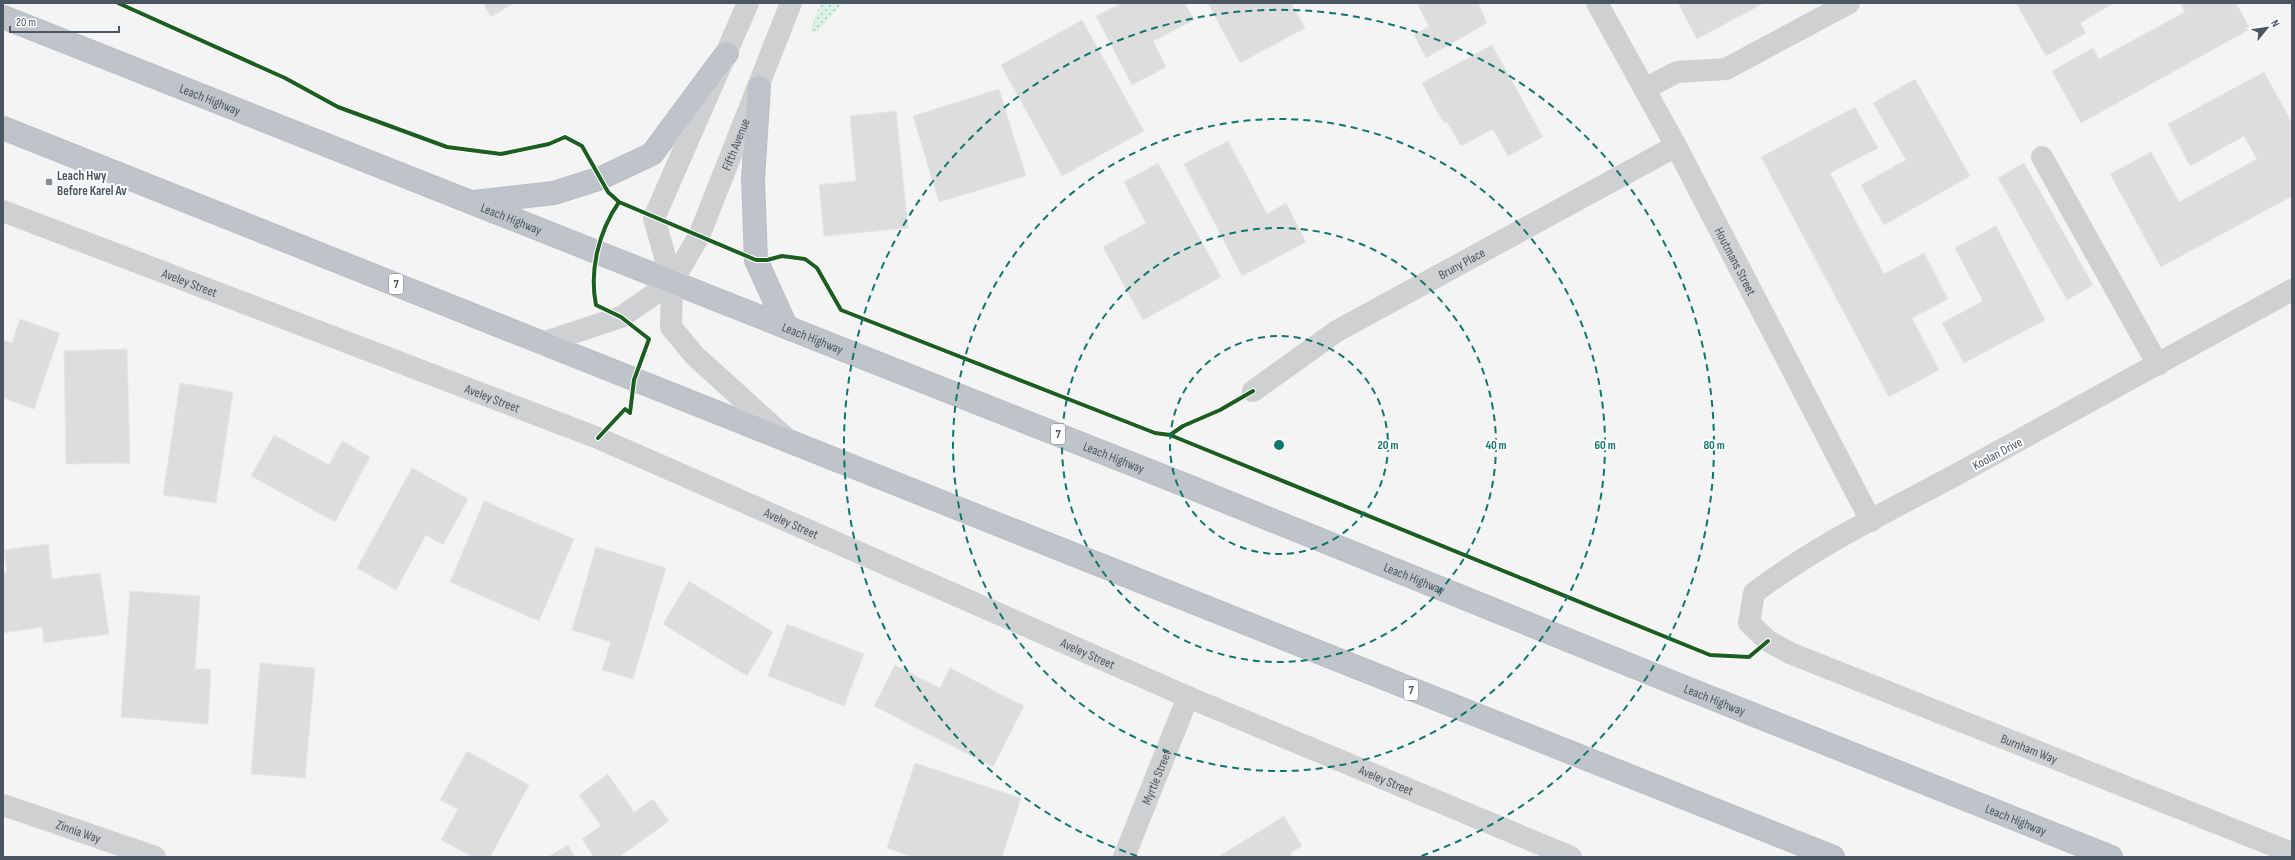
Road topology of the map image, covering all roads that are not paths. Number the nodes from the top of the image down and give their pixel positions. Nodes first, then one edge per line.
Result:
1 (748, 3) edge
2 (791, 3) edge
3 (1597, 3) edge
4 (1849, 3) edge
5 (3, 16) edge
6 (727, 53) junction
7 (759, 87) junction
8 (1644, 89) junction
9 (3, 128) edge
10 (1676, 146) junction
11 (2042, 157) dead end
12 (471, 203) junction
13 (3, 211) edge
14 (672, 282) junction
15 (2292, 290) edge
16 (786, 326) junction
17 (542, 343) junction
18 (2158, 365) junction
19 (1253, 391) dead end
20 (788, 440) junction
21 (1871, 521) junction
22 (1768, 641) joint
23 (1188, 697) junction
24 (3, 805) edge
25 (2292, 853) edge
26 (154, 857) edge
27 (1124, 857) edge
28 (1571, 857) edge
29 (1833, 857) edge
30 (2111, 857) edge

1 - 6 street, Fifth Avenue
2 - 7 street, Fifth Avenue
3 - 8 street, Houtmans Street
4 - 8 street
5 - 12 highway, Leach Highway / 7
6 - 12 highway
6 - 14 street, Fifth Avenue
7 - 14 street, Fifth Avenue
7 - 16 highway
8 - 10 street, Houtmans Street
9 - 17 highway, 7
10 - 19 street, Bruny Place
10 - 21 street, Houtmans Street
11 - 18 street
12 - 14 highway, Leach Highway / 7
13 - 23 street, Aveley Street
14 - 16 highway, Leach Highway / 7
14 - 17 street, Fifth Avenue
14 - 20 street, Fifth Avenue
15 - 18 street, Koolan Drive
16 - 30 highway, Leach Highway / 7
17 - 20 highway, 7
18 - 21 street, Koolan Drive
20 - 29 highway, 7
21 - 22 street, Koolan Drive
22 - 25 street, Burnham Way
23 - 27 street, Myrtle Street
23 - 28 street, Aveley Street
24 - 26 street, Zinnia Way

